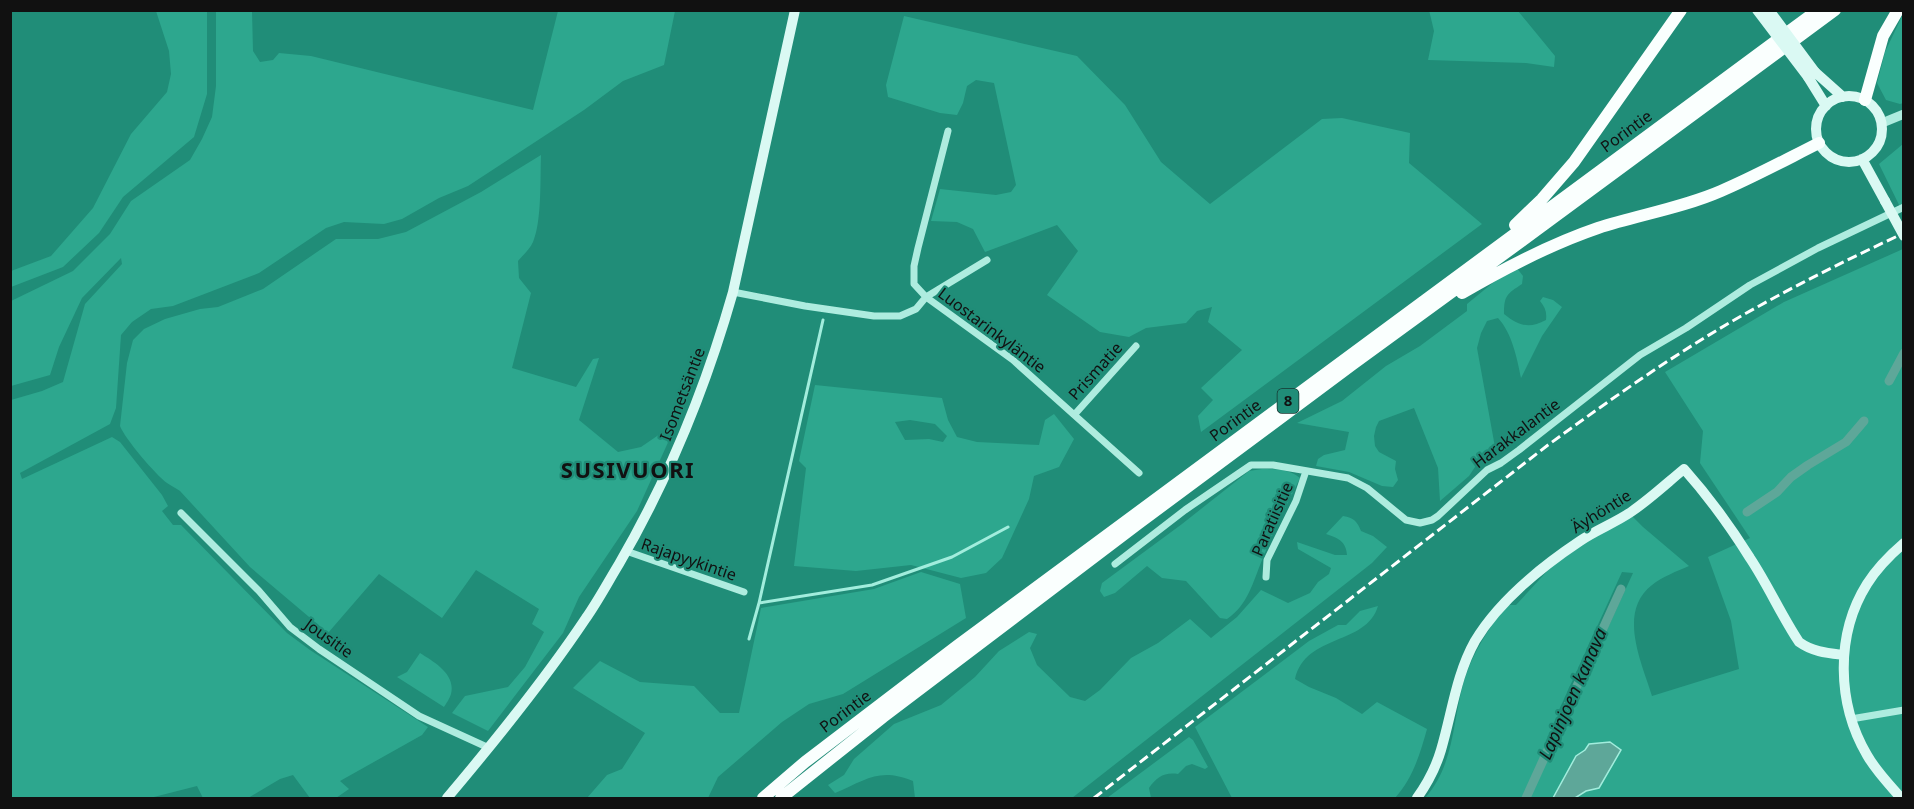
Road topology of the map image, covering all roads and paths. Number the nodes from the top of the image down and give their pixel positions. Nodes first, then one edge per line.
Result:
1 (795, 10) edge
2 (1681, 10) edge
3 (1756, 10) edge
4 (1769, 10) edge
5 (1818, 10) edge
6 (1835, 10) edge
7 (1898, 10) edge
8 (1811, 75) junction
9 (1843, 96) junction
10 (1865, 100) junction
11 (1826, 106) junction
12 (1904, 114) edge
13 (1882, 123) junction
14 (948, 131) dead end
15 (1819, 143) junction
16 (1863, 159) junction
17 (1904, 207) edge
18 (1904, 236) edge
19 (987, 260) dead end
20 (1452, 279) junction
21 (733, 292) junction
22 (926, 297) junction
23 (1389, 337) junction
24 (1136, 346) dead end
25 (1075, 414) junction
26 (1306, 471) junction
27 (1139, 473) dead end
28 (181, 513) dead end
29 (1904, 543) edge
30 (626, 551) junction
31 (1115, 564) dead end
32 (1266, 578) dead end
33 (744, 592) dead end
34 (1844, 655) junction
35 (1904, 710) edge
36 (1851, 719) junction
37 (489, 748) junction
38 (447, 798) edge
39 (763, 798) edge
40 (781, 798) edge
41 (1417, 798) edge
42 (1901, 798) edge

1 - 21 main road, Isometsäntie
2 - 20 highway
3 - 8 main road, bridge
4 - 8 main road, bridge
5 - 20 highway, Porintie / 8
6 - 23 highway, Porintie / 8
7 - 10 highway
8 - 9 main road
8 - 11 main road
9 - 10 main road
9 - 11 main road
10 - 13 main road
11 - 15 main road
12 - 13 street
13 - 16 main road
14 - 22 street
15 - 16 main road
15 - 23 highway
16 - 18 main road, bridge
17 - 26 street, Harakkalantie
19 - 22 street
20 - 39 highway, Porintie / 8
21 - 22 street, Luostarinkyläntie
21 - 30 main road, Isometsäntie
22 - 25 street, Luostarinkyläntie
23 - 40 highway, Porintie / 8
24 - 25 street, Prismatie
25 - 27 street, Luostarinkyläntie
26 - 31 street, Harakkalantie
26 - 32 street, Paratiisitie
28 - 37 street, Jousitie
29 - 34 main road
30 - 33 street, Rajapyykintie
30 - 37 main road, Isometsäntie
34 - 36 main road
34 - 41 main road, Äyhöntie
35 - 36 street
36 - 42 main road
37 - 38 main road, Isometsäntie

